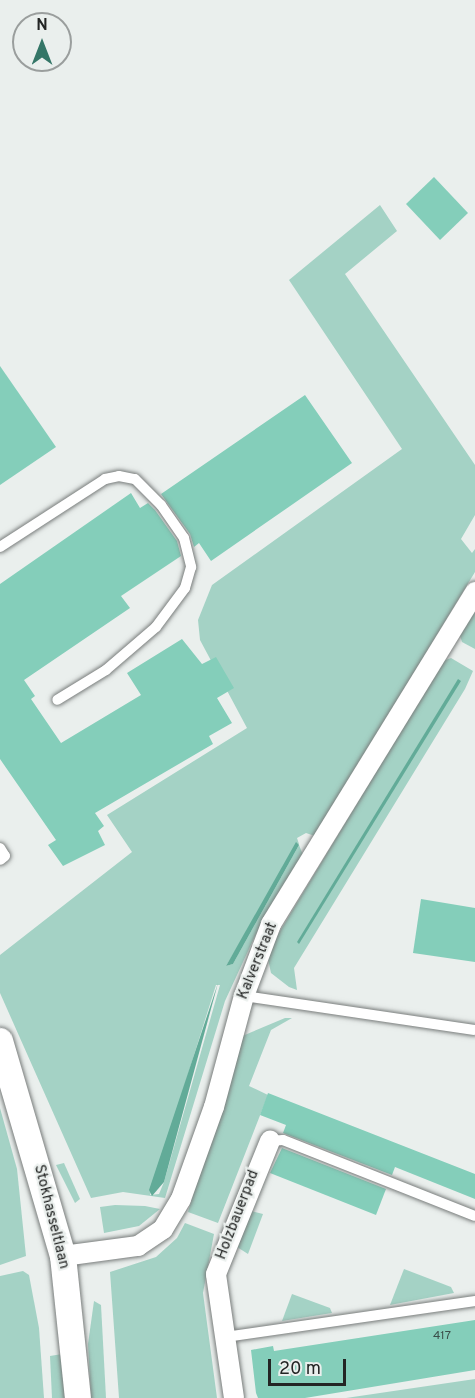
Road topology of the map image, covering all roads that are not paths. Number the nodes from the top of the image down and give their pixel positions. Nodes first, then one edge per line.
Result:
1 (0, 547) edge
2 (475, 592) edge
3 (57, 700) dead end
4 (0, 848) edge
5 (0, 860) edge
6 (244, 996) junction
7 (475, 1030) edge
8 (0, 1041) edge
9 (270, 1141) joint
10 (475, 1216) edge
11 (63, 1256) junction
12 (475, 1301) edge
13 (225, 1337) junction
14 (78, 1398) edge
15 (234, 1398) edge

1 - 3 lane
2 - 6 street, Kalverstraat
4 - 5 lane
6 - 7 lane
6 - 11 street, Kalverstraat
8 - 11 street, Stokhasseltlaan
9 - 10 lane
9 - 13 street, Holzbauerpad
11 - 14 street, Stokhasseltlaan
12 - 13 lane
13 - 15 street, Holzbauerpad

